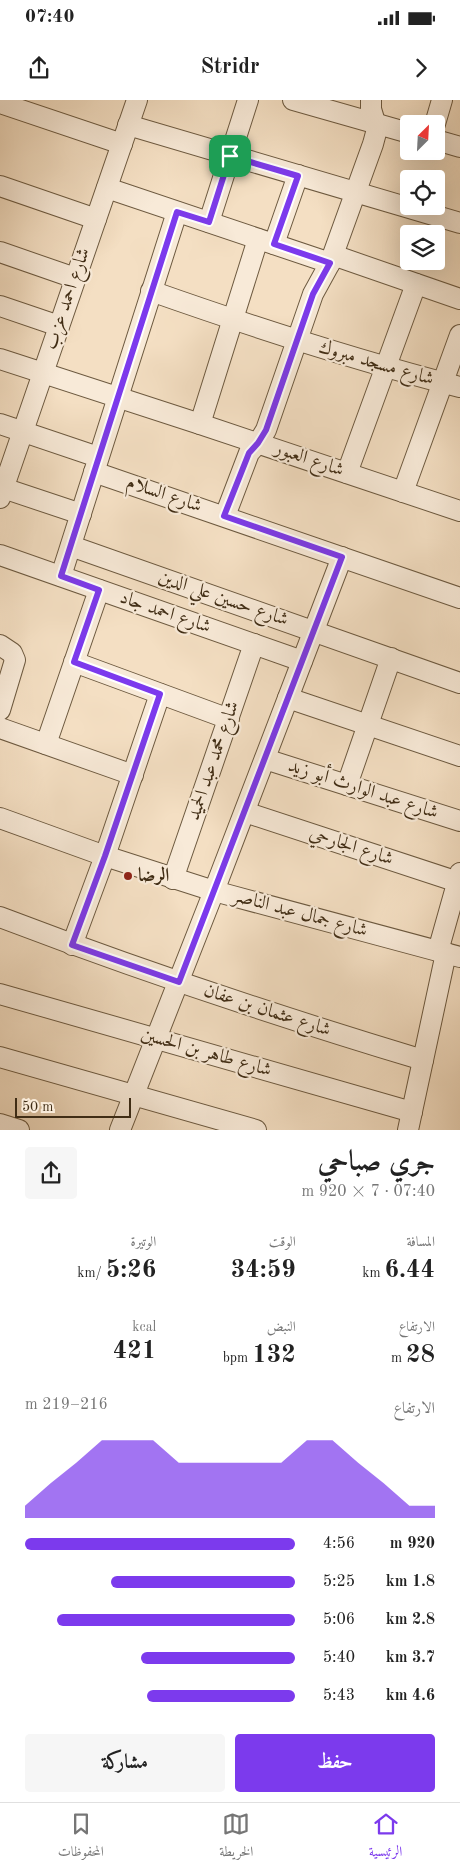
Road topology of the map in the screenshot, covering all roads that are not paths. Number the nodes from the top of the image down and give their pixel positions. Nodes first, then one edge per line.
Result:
1 (137, 100) edge
2 (248, 100) edge
3 (293, 100) edge
4 (370, 100) edge
5 (442, 100) edge
6 (0, 103) edge
7 (314, 103) edge
8 (438, 115) edge
9 (376, 124) junction
10 (128, 126) junction
11 (400, 131) edge
12 (445, 143) edge
13 (122, 144) junction
14 (460, 147) edge
15 (230, 156) junction
16 (298, 176) junction
17 (0, 186) edge
18 (107, 188) junction
19 (356, 192) junction
20 (177, 212) junction
21 (96, 219) junction
22 (209, 222) junction
23 (460, 223) edge
24 (266, 241) junction
25 (0, 252) edge
26 (332, 259) junction
27 (75, 278) junction
28 (416, 284) junction
29 (152, 291) junction
30 (460, 299) edge
31 (0, 306) edge
32 (232, 320) junction
33 (59, 326) junction
34 (460, 336) edge
35 (296, 341) junction
36 (0, 359) edge
37 (386, 368) junction
38 (43, 373) junction
39 (452, 385) edge
40 (117, 397) junction
41 (0, 424) edge
42 (200, 424) junction
43 (23, 432) junction
44 (258, 443) junction
45 (96, 464) junction
46 (347, 473) junction
47 (403, 492) junction
48 (1, 493) edge
49 (460, 511) edge
50 (80, 514) junction
51 (224, 516) junction
52 (71, 546) junction
53 (0, 555) edge
54 (342, 557) junction
55 (61, 576) junction
56 (99, 590) junction
57 (460, 598) edge
58 (314, 631) junction
59 (254, 644) junction
60 (0, 645) edge
61 (391, 658) junction
62 (302, 661) junction
63 (74, 662) junction
64 (460, 683) edge
65 (160, 694) junction
66 (288, 698) junction
67 (0, 710) edge
68 (229, 719) junction
69 (368, 726) junction
70 (0, 728) edge
71 (46, 744) junction
72 (460, 756) edge
73 (265, 759) junction
74 (132, 775) junction
75 (347, 785) junction
76 (245, 812) junction
77 (0, 818) edge
78 (460, 821) edge
79 (105, 856) junction
80 (459, 877) edge
81 (173, 879) junction
82 (214, 891) junction
83 (0, 917) edge
84 (72, 945) junction
85 (448, 954) edge
86 (179, 982) junction
87 (0, 994) edge
88 (157, 1039) junction
89 (0, 1057) edge
90 (423, 1060) junction
91 (134, 1095) junction
92 (410, 1121) edge
93 (0, 1124) edge
94 (19, 1130) edge
95 (120, 1130) edge
96 (256, 1130) edge

1 - 10 street, شارع احمد عزب
2 - 15 street
3 - 7 street
4 - 9 street
5 - 8 street
6 - 13 street
7 - 9 street
9 - 11 street
9 - 19 street
10 - 13 street, شارع احمد عزب
10 - 15 street
12 - 14 street
13 - 18 street, شارع احمد عزب
15 - 16 street
15 - 22 street
16 - 19 street
16 - 24 street
17 - 21 street
18 - 20 street
18 - 21 street, شارع احمد عزب
19 - 23 street
19 - 26 street
20 - 22 street
20 - 29 street
21 - 27 street, شارع احمد عزب
22 - 24 street
24 - 26 street
24 - 32 street
25 - 27 street
26 - 28 street
26 - 35 street
27 - 33 street, شارع احمد عزب
28 - 30 street
28 - 37 street
29 - 32 street, شارع مسجد مبروك
29 - 40 street
31 - 33 street
32 - 35 street, شارع مسجد مبروك
32 - 42 street
33 - 38 street, شارع احمد عزب
34 - 39 street
35 - 37 street, شارع مسجد مبروك
35 - 44 street
36 - 38 street, شارع العبور
37 - 39 street, شارع مسجد مبروك
37 - 46 street
38 - 40 street, شارع العبور
38 - 43 street, شارع احمد عزب
39 - 47 street
40 - 42 street, شارع العبور
40 - 45 street
41 - 43 street, شارع السلام
42 - 44 street, شارع العبور
43 - 45 street, شارع السلام
43 - 48 street, شارع احمد عزب
44 - 46 street, شارع العبور
44 - 51 street
45 - 50 street
45 - 51 street, شارع السلام
46 - 47 street, شارع العبور
47 - 49 street, شارع العبور
48 - 50 street
50 - 52 street
51 - 54 street, شارع السلام
52 - 55 street
52 - 58 street, شارع حسين علي الدين
53 - 55 street, شارع احمد جاد
54 - 57 street, شارع السلام
54 - 58 street
55 - 56 street, شارع احمد جاد
56 - 59 street, شارع احمد جاد
56 - 63 street
58 - 61 street, شارع حسين علي الدين
58 - 62 street
59 - 62 street, شارع احمد جاد
59 - 68 street, شارع محمد عبد الحميد
60 - 67 street
61 - 64 street, شارع حسين علي الدين
61 - 69 street
62 - 66 street
63 - 65 street
63 - 71 street
65 - 68 street
65 - 74 street
66 - 69 street
66 - 73 street
68 - 81 street, شارع محمد عبد الحميد
69 - 72 street
69 - 75 street
70 - 71 street
71 - 74 street
73 - 75 street, شارع عبد الوارث أبو زيد
73 - 76 street
74 - 79 street
75 - 78 street, شارع عبد الوارث أبو زيد
76 - 80 street, شارع الجارحي
76 - 82 street
77 - 79 street, شارع جمال عبد الناصر
79 - 81 street, شارع جمال عبد الناصر
79 - 84 street
80 - 85 street
81 - 82 street, شارع جمال عبد الناصر
82 - 85 street, شارع جمال عبد الناصر
82 - 86 street
83 - 84 street, شارع عثمان بن عفان
84 - 86 street, شارع عثمان بن عفان
85 - 90 street
86 - 88 street
86 - 90 street, شارع عثمان بن عفان
87 - 88 street, شارع طاهر بن الحسين
88 - 91 street
88 - 92 street, شارع طاهر بن الحسين
89 - 91 street
90 - 92 street
91 - 95 street
91 - 96 street
93 - 94 street

